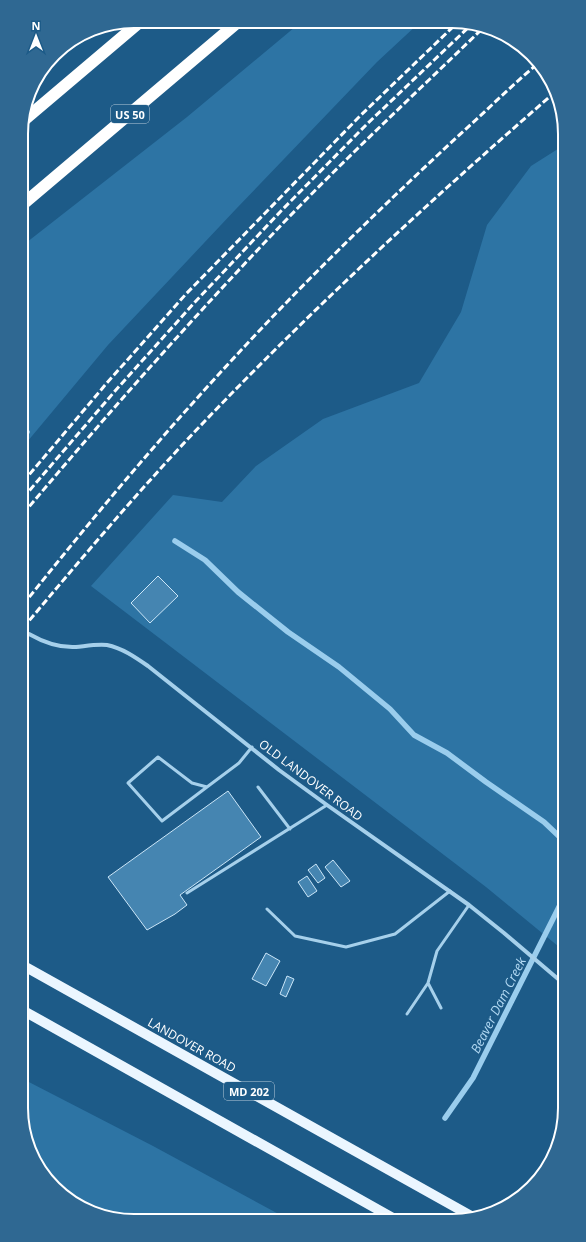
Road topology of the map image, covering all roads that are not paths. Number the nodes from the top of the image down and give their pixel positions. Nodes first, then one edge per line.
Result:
1 (133, 28) edge
2 (231, 28) edge
3 (30, 115) edge
4 (28, 201) edge
5 (29, 634) tunnel mouth
6 (252, 748) junction
7 (207, 787) junction
8 (258, 787) dead end
9 (327, 805) junction
10 (290, 829) junction
11 (450, 891) junction
12 (187, 893) dead end
13 (469, 905) junction
14 (267, 909) dead end
15 (28, 968) edge
16 (558, 979) edge
17 (428, 983) junction
18 (441, 1008) dead end
19 (28, 1013) edge
20 (407, 1014) dead end
21 (466, 1213) edge
22 (386, 1214) edge

1 - 3 highway
2 - 4 highway, US 50
5 - 6 street, OLD LANDOVER ROAD
6 - 7 lane
6 - 9 street, OLD LANDOVER ROAD
7 - 7 lane
8 - 10 lane
9 - 10 lane
9 - 11 street, OLD LANDOVER ROAD
10 - 12 lane
11 - 13 street, OLD LANDOVER ROAD
11 - 14 lane
13 - 16 street, OLD LANDOVER ROAD
13 - 17 lane
15 - 21 main road, LANDOVER ROAD / MD 202
17 - 18 lane
17 - 20 lane
19 - 22 main road

